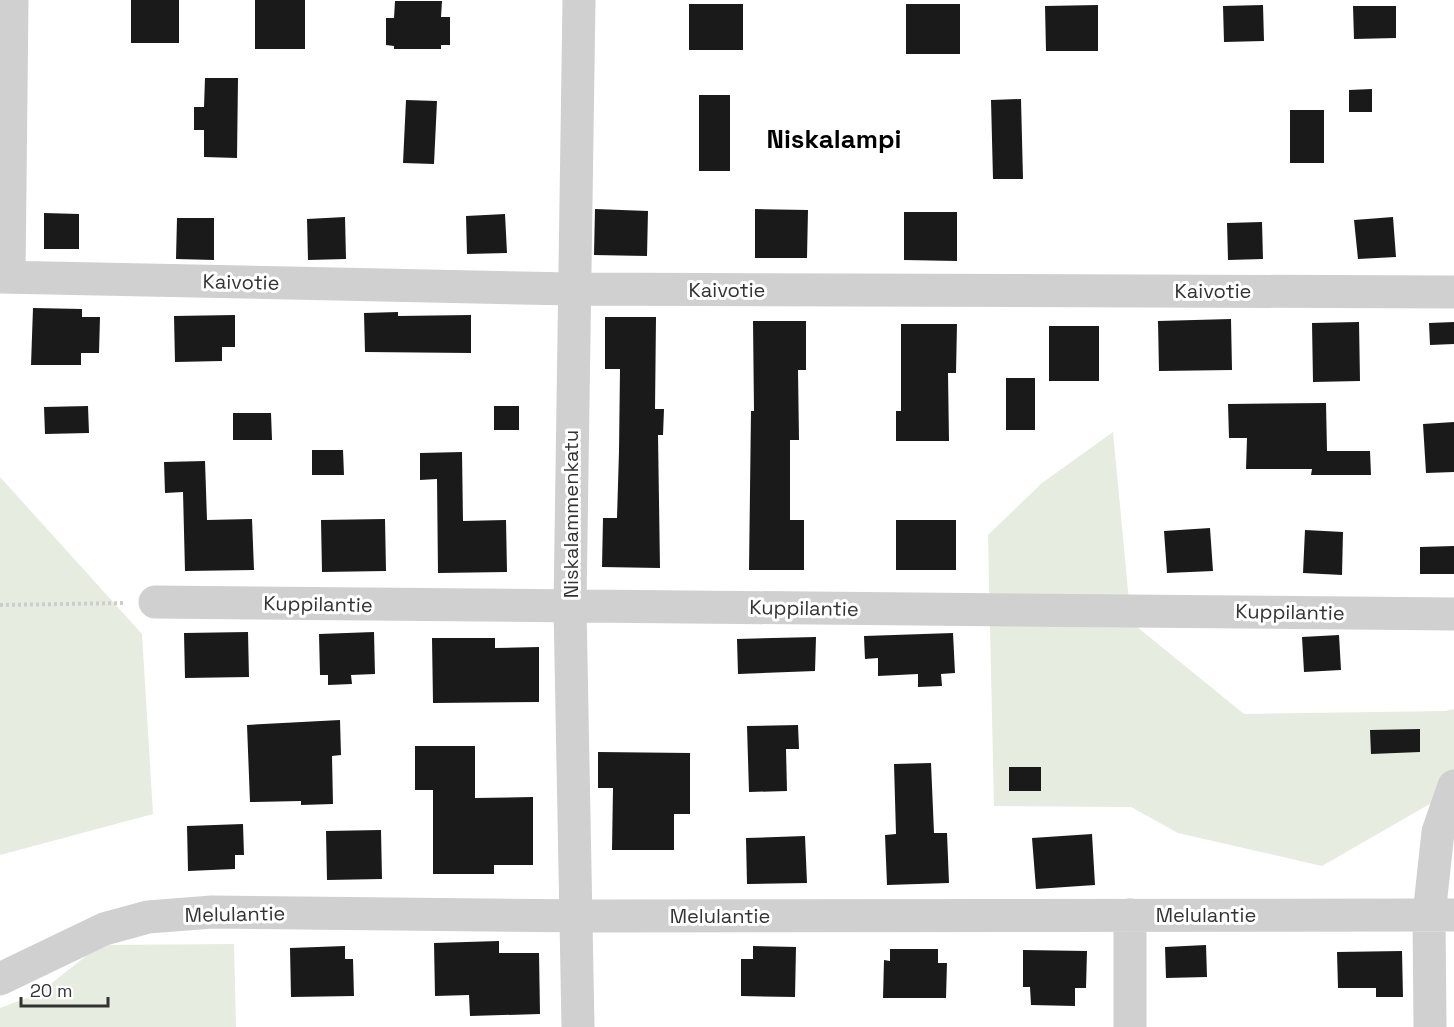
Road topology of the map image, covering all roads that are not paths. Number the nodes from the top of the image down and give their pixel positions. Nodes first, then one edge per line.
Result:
1 (12, 0) edge
2 (579, 0) edge
3 (4, 277) edge
4 (573, 290) junction
5 (1454, 292) edge
6 (155, 602) road end
7 (570, 606) junction
8 (1454, 614) edge
9 (1454, 786) edge
10 (1130, 915) junction
11 (1442, 915) edge
12 (574, 916) junction
13 (0, 979) edge
14 (578, 1027) edge
15 (1130, 1027) edge
16 (1430, 1027) edge

1 - 3 street
2 - 4 street, Niskalammenkatu
3 - 4 street, Kaivotie
4 - 5 street, Kaivotie
4 - 7 street, Niskalammenkatu
6 - 7 street, Kuppilantie
7 - 8 street, Kuppilantie
7 - 12 street, Niskalammenkatu
9 - 11 street
10 - 11 street, Melulantie
10 - 12 street, Melulantie
10 - 15 street
11 - 16 street
12 - 13 street, Melulantie
12 - 14 street, Niskalammenkatu

